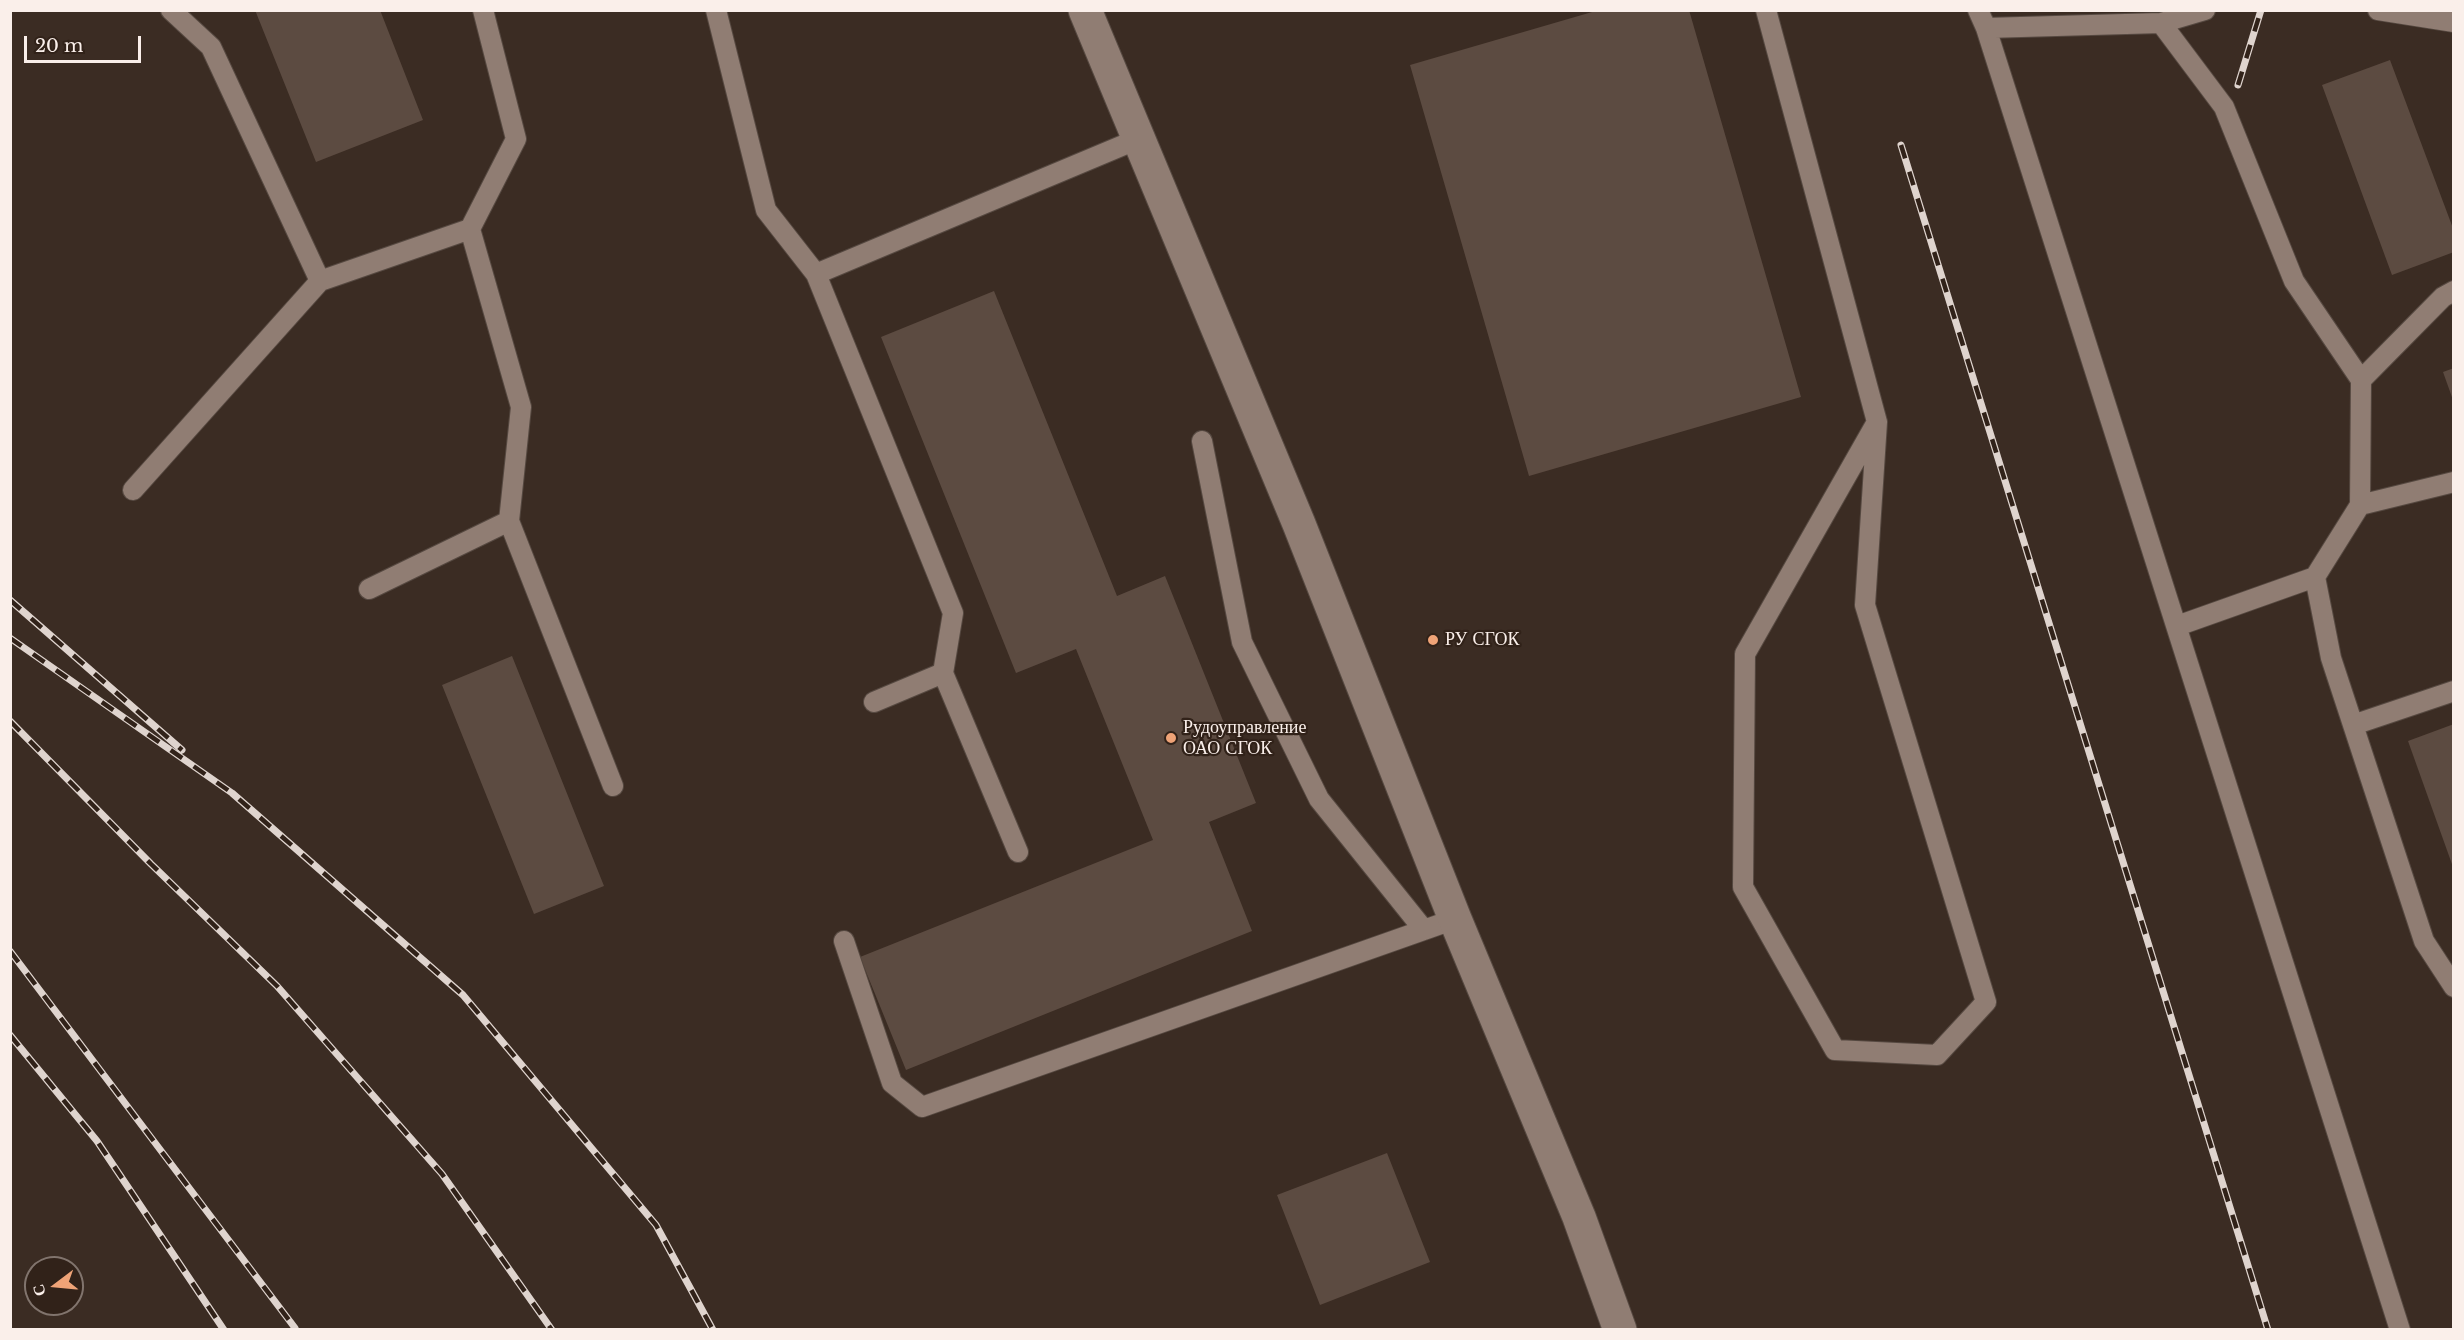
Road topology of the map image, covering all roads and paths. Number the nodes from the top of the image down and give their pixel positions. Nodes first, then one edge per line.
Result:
1 (171, 10) edge
2 (483, 10) edge
3 (716, 10) edge
4 (1084, 10) edge
5 (1766, 10) edge
6 (2205, 10) edge
7 (2378, 10) edge
8 (1982, 19) edge
9 (2454, 22) edge
10 (2161, 23) junction
11 (1138, 139) junction
12 (470, 229) junction
13 (816, 274) junction
14 (320, 281) junction
15 (2454, 291) edge
16 (2361, 380) junction
17 (1877, 422) junction
18 (1202, 441) dead end
19 (2454, 482) edge
20 (133, 490) dead end
21 (2360, 505) junction
22 (509, 521) junction
23 (2315, 577) junction
24 (369, 589) dead end
25 (2176, 626) junction
26 (943, 673) junction
27 (2454, 691) edge
28 (874, 702) dead end
29 (2353, 725) junction
30 (613, 786) dead end
31 (1018, 852) dead end
32 (1455, 919) junction
33 (1424, 930) junction
34 (844, 941) dead end
35 (2454, 987) edge
36 (1620, 1329) edge
37 (2400, 1329) edge

1 - 14 lane
2 - 12 lane
3 - 13 lane
4 - 11 street
5 - 17 lane
6 - 10 lane
7 - 9 lane
8 - 10 lane
8 - 25 lane
10 - 16 lane
11 - 13 lane
11 - 32 street
12 - 14 lane
12 - 22 lane
13 - 26 lane
14 - 20 lane
15 - 16 lane
16 - 21 lane
17 - 17 lane
18 - 33 lane
19 - 21 lane
21 - 23 lane
22 - 24 lane
22 - 30 lane
23 - 25 lane
23 - 29 lane
25 - 37 lane
26 - 28 lane
26 - 31 lane
27 - 29 lane
29 - 35 lane
32 - 33 lane
32 - 36 street
33 - 34 lane

